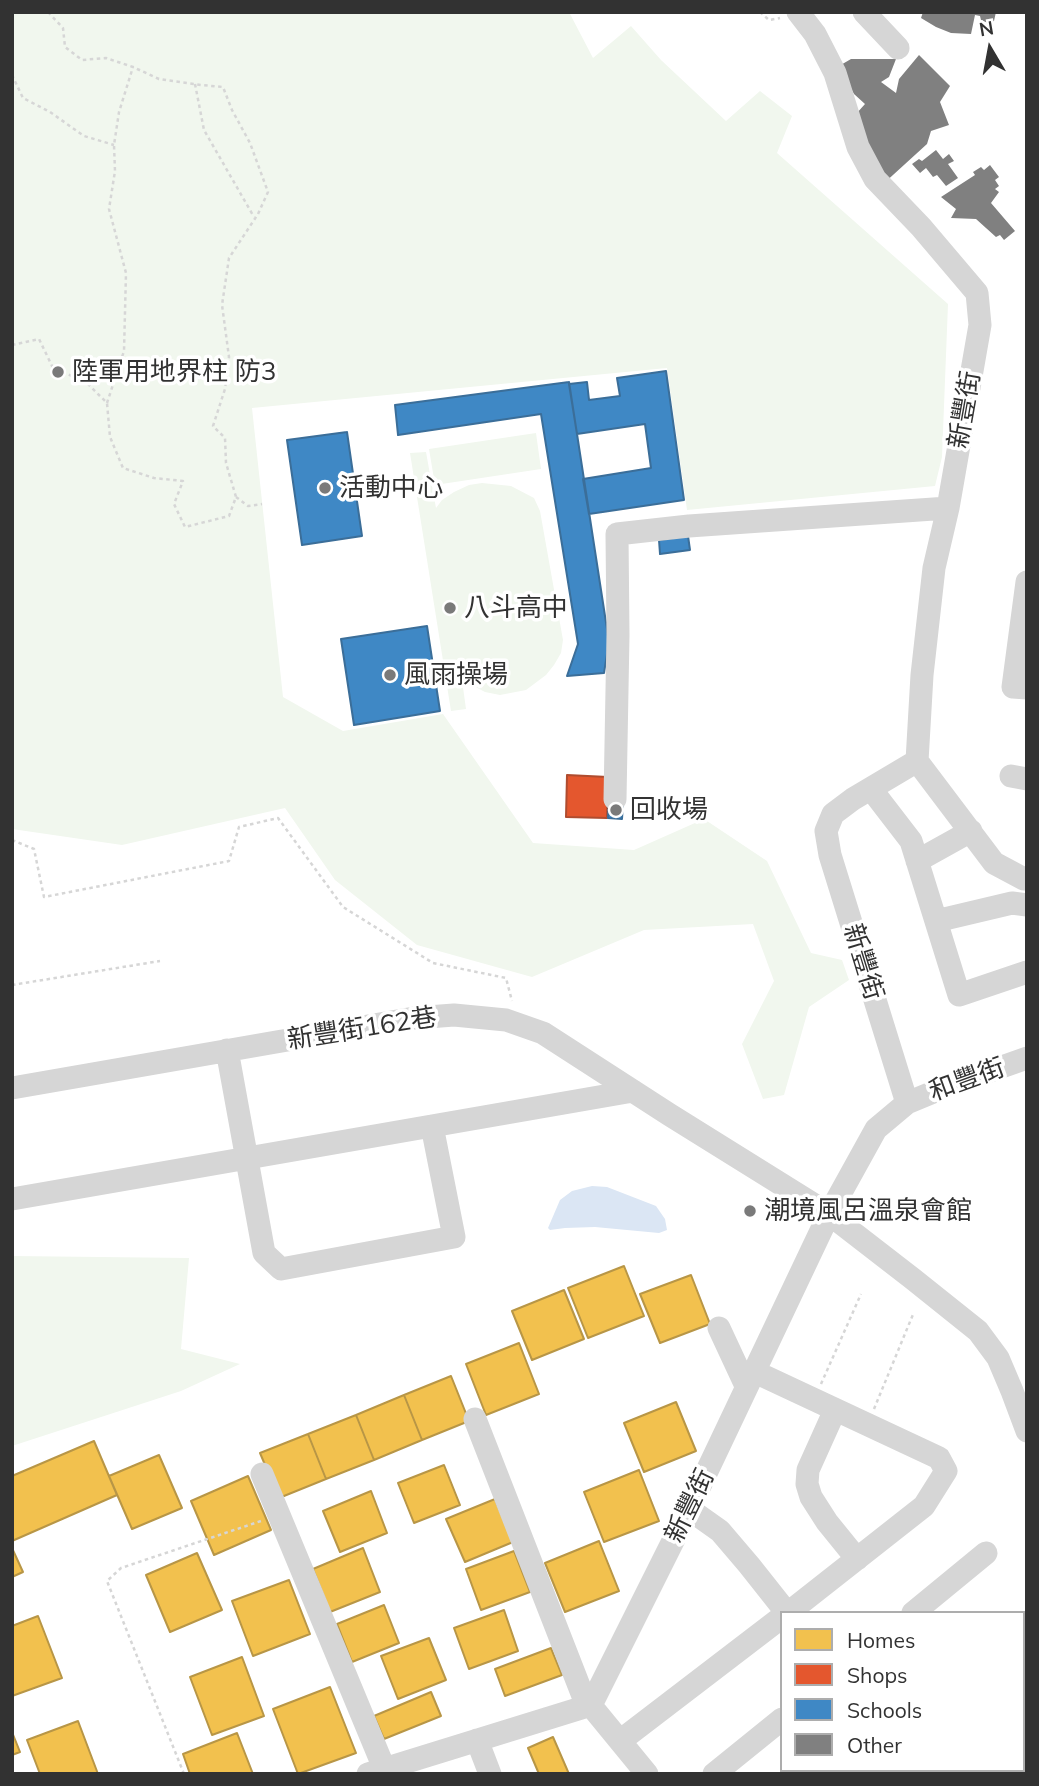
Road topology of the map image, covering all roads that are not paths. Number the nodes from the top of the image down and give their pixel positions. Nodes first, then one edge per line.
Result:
1 (798, 12) edge
2 (864, 12) edge
3 (898, 48) dead end
4 (948, 508) junction
5 (1027, 582) edge
6 (1027, 688) edge
7 (917, 761) junction
8 (871, 789) junction
9 (615, 799) dead end
10 (971, 831) junction
11 (917, 862) junction
12 (1027, 879) edge
13 (1027, 905) edge
14 (936, 921) junction
15 (1027, 972) edge
16 (227, 1050) junction
17 (1027, 1058) edge
18 (12, 1088) edge
19 (633, 1091) junction
20 (907, 1103) junction
21 (432, 1126) junction
22 (248, 1158) junction
23 (12, 1199) edge
24 (828, 1214) junction
25 (719, 1328) dead end
26 (749, 1378) junction
27 (825, 1405) junction
28 (475, 1419) dead end
29 (1027, 1430) edge
30 (262, 1474) dead end
31 (689, 1509) junction
32 (986, 1553) dead end
33 (857, 1559) junction
34 (786, 1611) edge
35 (791, 1611) edge
36 (915, 1611) edge
37 (780, 1619) edge
38 (591, 1705) junction
39 (780, 1721) edge
40 (477, 1740) junction
41 (620, 1741) junction
42 (376, 1771) edge
43 (490, 1774) edge
44 (647, 1774) edge
45 (714, 1774) edge

1 - 4 street, 新豐街
2 - 3 street
4 - 7 street, 新豐街
4 - 9 street
5 - 6 street
7 - 8 street, 新豐街
7 - 10 street
8 - 11 street
8 - 20 street, 新豐街
10 - 11 street
10 - 12 street
11 - 14 street
13 - 14 street
14 - 15 street
16 - 18 street, 新豐街162巷
16 - 19 street, 新豐街162巷
16 - 22 street
17 - 20 street, 和豐街
19 - 21 street
19 - 24 street, 新豐街162巷
20 - 24 street, 新豐街
21 - 22 street
21 - 22 street
22 - 23 street
24 - 26 street, 新豐街
24 - 29 street, 新豐街162巷
25 - 26 street
26 - 27 street
26 - 31 street, 新豐街
27 - 33 street
27 - 33 street
28 - 38 street
30 - 42 street
31 - 34 street
31 - 38 street, 新豐街
32 - 36 street
33 - 35 street
37 - 41 street
38 - 40 street
38 - 41 street
39 - 45 street
40 - 42 street
40 - 43 street
41 - 44 street

